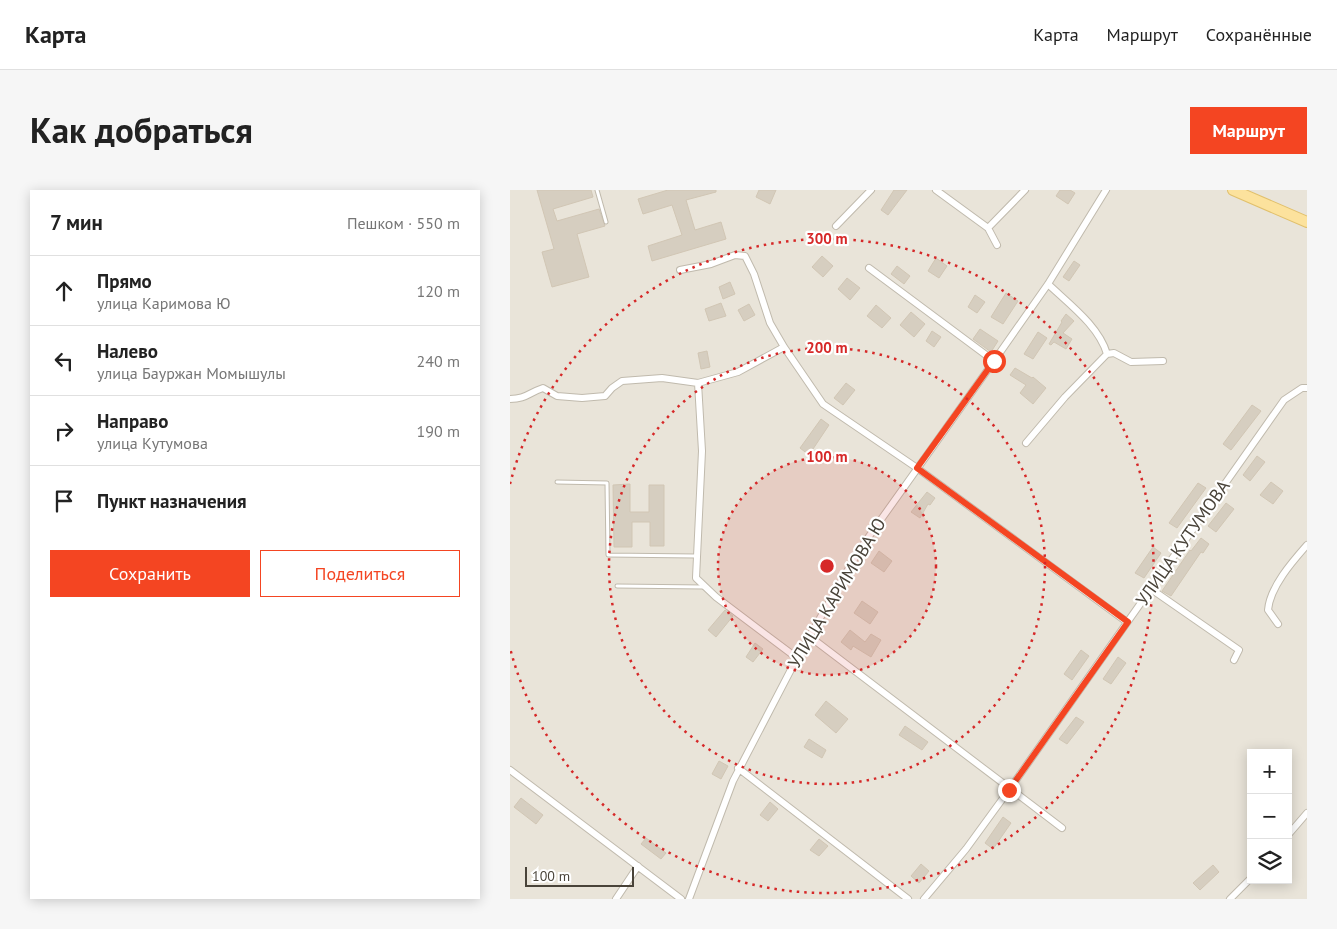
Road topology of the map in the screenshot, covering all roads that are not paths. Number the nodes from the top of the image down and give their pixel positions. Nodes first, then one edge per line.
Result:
1 (597, 190) edge
2 (871, 190) edge
3 (936, 190) edge
4 (1024, 190) edge
5 (1106, 190) edge
6 (1233, 190) edge
7 (606, 222) dead end
8 (1307, 222) edge
9 (836, 226) dead end
10 (988, 228) junction
11 (998, 245) dead end
12 (869, 268) dead end
13 (680, 270) dead end
14 (1048, 284) junction
15 (784, 348) junction
16 (1107, 354) junction
17 (994, 361) junction
18 (1163, 362) dead end
19 (698, 384) junction
20 (1307, 388) edge
21 (510, 400) edge
22 (1026, 443) dead end
23 (917, 468) junction
24 (557, 482) dead end
25 (1307, 544) edge
26 (696, 556) junction
27 (617, 586) dead end
28 (705, 587) junction
29 (1150, 589) junction
30 (1128, 622) junction
31 (1278, 624) dead end
32 (809, 636) junction
33 (797, 658) junction
34 (1234, 660) dead end
35 (738, 768) junction
36 (510, 770) edge
37 (1009, 790) junction
38 (1307, 813) edge
39 (1062, 828) dead end
40 (1292, 830) edge
41 (638, 866) junction
42 (1247, 882) edge
43 (616, 899) edge
44 (681, 899) edge
45 (689, 899) edge
46 (908, 899) edge
47 (924, 899) edge
48 (1230, 899) edge

1 - 7 lane
2 - 9 street
3 - 10 street
4 - 10 street
5 - 14 street, УЛИЦА КАРИМОВА Ю
6 - 8 main road
10 - 11 street
12 - 17 street
13 - 15 street
14 - 16 street
14 - 17 street, УЛИЦА КАРИМОВА Ю
15 - 19 street
15 - 23 street
16 - 18 street
16 - 22 street
17 - 23 street, УЛИЦА КАРИМОВА Ю
19 - 21 street
19 - 26 street
20 - 29 street, УЛИЦА КУТУМОВА
23 - 30 street
23 - 32 street, УЛИЦА КАРИМОВА Ю
24 - 26 lane
25 - 31 street
26 - 28 street
27 - 28 lane
28 - 33 street
29 - 30 street, УЛИЦА КУТУМОВА
29 - 34 street
30 - 37 street, УЛИЦА КУТУМОВА
32 - 33 street, УЛИЦА КАРИМОВА Ю
32 - 37 street
33 - 35 street, УЛИЦА КАРИМОВА Ю
35 - 45 street, УЛИЦА КАРИМОВА Ю
35 - 46 street
36 - 41 street
37 - 39 street
37 - 47 street, УЛИЦА КУТУМОВА
38 - 40 street
41 - 43 street
41 - 44 street
42 - 48 street

